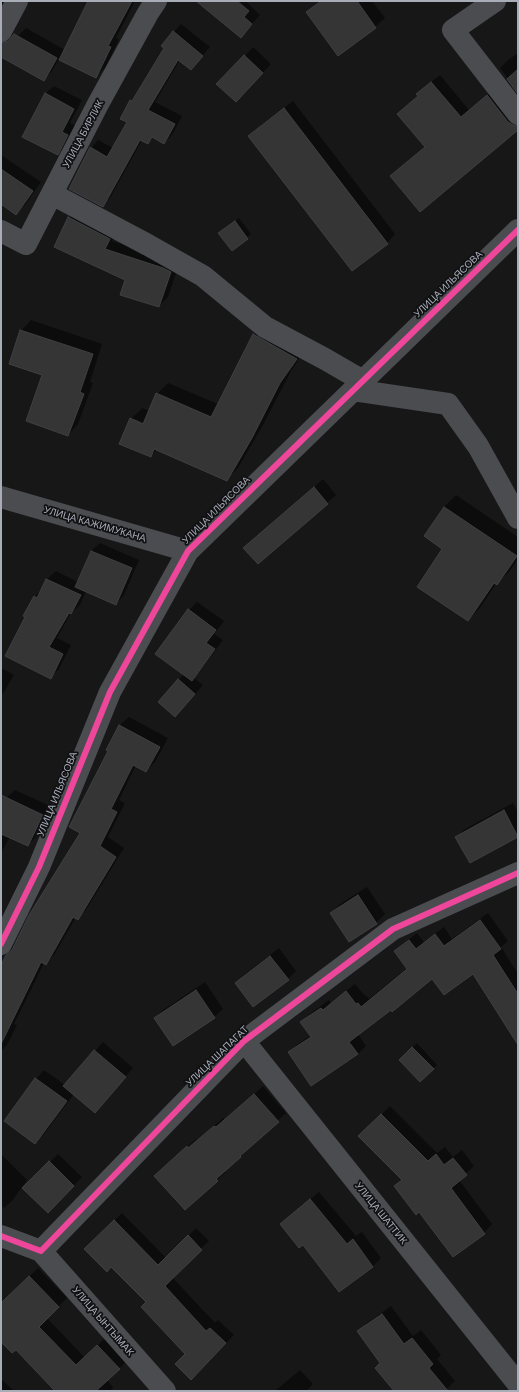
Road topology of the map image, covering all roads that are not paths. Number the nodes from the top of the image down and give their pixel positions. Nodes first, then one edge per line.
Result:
1 (17, 1) edge
2 (156, 1) edge
3 (495, 1) edge
4 (1, 31) edge
5 (518, 114) edge
6 (52, 194) junction
7 (518, 230) edge
8 (1, 231) edge
9 (358, 386) junction
10 (1, 497) edge
11 (518, 518) edge
12 (188, 551) junction
13 (518, 873) edge
14 (1, 944) edge
15 (244, 1041) junction
16 (1, 1236) edge
17 (41, 1251) junction
18 (518, 1384) edge
19 (164, 1391) edge

1 - 4 street
2 - 6 street, УЛИЦА БИРЛИК
3 - 5 street
6 - 8 street, УЛИЦА БИРЛИК
6 - 9 street
7 - 9 street, УЛИЦА ИЛЬЯСОВА
9 - 11 street
9 - 12 street, УЛИЦА ИЛЬЯСОВА
10 - 12 street, УЛИЦА КАЖИМУКАНА
12 - 14 street, УЛИЦА ИЛЬЯСОВА
13 - 15 street, УЛИЦА ШАПАГАТ
15 - 17 street, УЛИЦА ШАПАГАТ
15 - 18 street, УЛИЦА ШАТТИК
16 - 17 street
17 - 19 street, УЛИЦА ЫНТЫМАК

